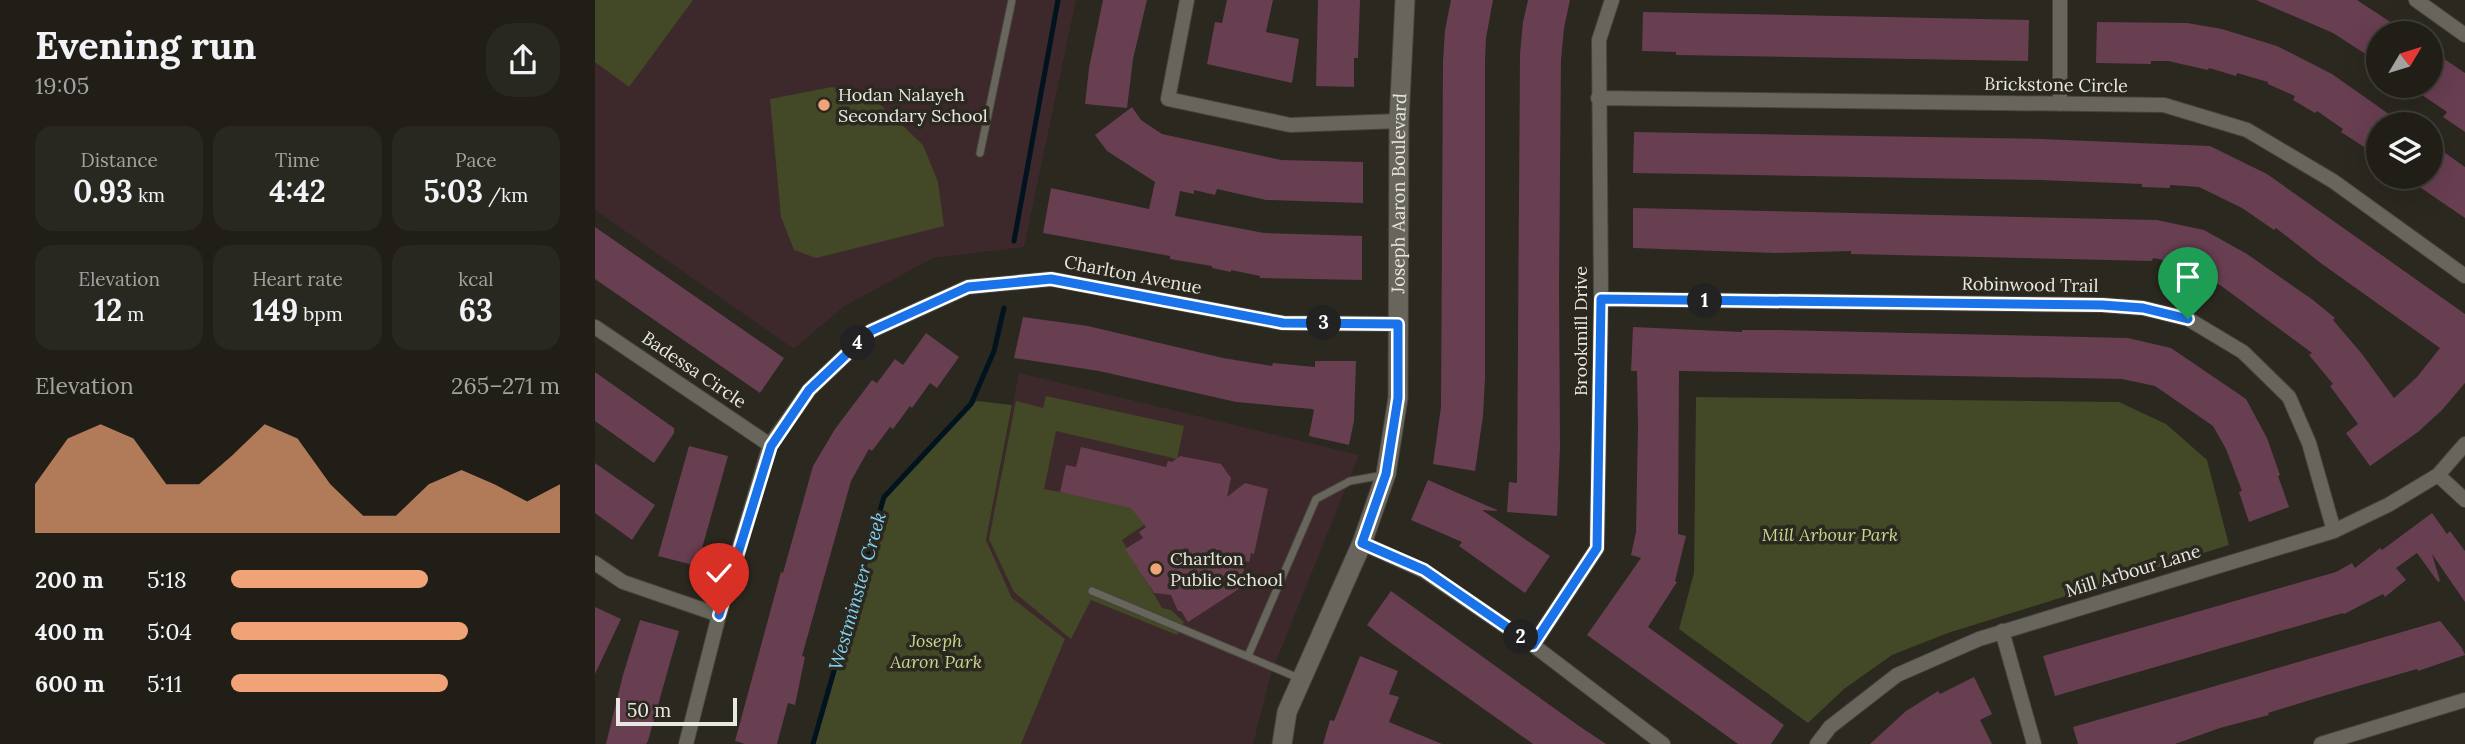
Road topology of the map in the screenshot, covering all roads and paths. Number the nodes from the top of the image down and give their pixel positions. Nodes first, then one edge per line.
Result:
1 (1012, 0) edge
2 (1188, 0) edge
3 (1405, 0) edge
4 (1612, 0) edge
5 (2060, 0) edge
6 (2416, 0) edge
7 (2465, 35) edge
8 (1598, 98) junction
9 (2060, 104) junction
10 (1399, 121) junction
11 (981, 153) dead end
12 (2465, 276) edge
13 (1601, 299) junction
14 (1398, 324) junction
15 (595, 327) edge
16 (2465, 444) edge
17 (771, 446) junction
18 (1386, 474) junction
19 (2438, 475) junction
20 (2465, 500) edge
21 (2334, 531) junction
22 (1362, 543) junction
23 (595, 562) edge
24 (1092, 591) dead end
25 (719, 615) junction
26 (2002, 631) junction
27 (1533, 645) junction
28 (1248, 656) junction
29 (1301, 679) junction
30 (2465, 701) edge
31 (686, 744) edge
32 (1282, 744) edge
33 (1663, 744) edge
34 (1817, 744) edge
35 (2033, 744) edge
36 (2321, 744) edge

1 - 11 lane
2 - 10 street
3 - 10 street, Joseph Aaron Boulevard
4 - 8 street, Brookmill Drive
5 - 9 street
6 - 7 street
8 - 9 street, Brickstone Circle
8 - 13 street, Brookmill Drive
9 - 12 street, Brickstone Circle
10 - 14 street, Joseph Aaron Boulevard
13 - 21 street, Robinwood Trail
13 - 27 street, Brookmill Drive
14 - 17 street, Charlton Avenue
14 - 18 street, Joseph Aaron Boulevard
15 - 17 street, Badessa Circle
16 - 19 street, Mill Arbour Lane
17 - 25 street, Charlton Avenue
18 - 22 street, Joseph Aaron Boulevard
18 - 28 lane
19 - 20 street
19 - 21 street, Mill Arbour Lane
21 - 26 street, Mill Arbour Lane
22 - 27 street
22 - 29 street, Joseph Aaron Boulevard
23 - 25 street
24 - 28 lane
25 - 31 street, Charlton Avenue
26 - 34 street, Mill Arbour Lane
26 - 35 street
27 - 33 street
28 - 29 lane
29 - 32 street, Joseph Aaron Boulevard
30 - 36 street

